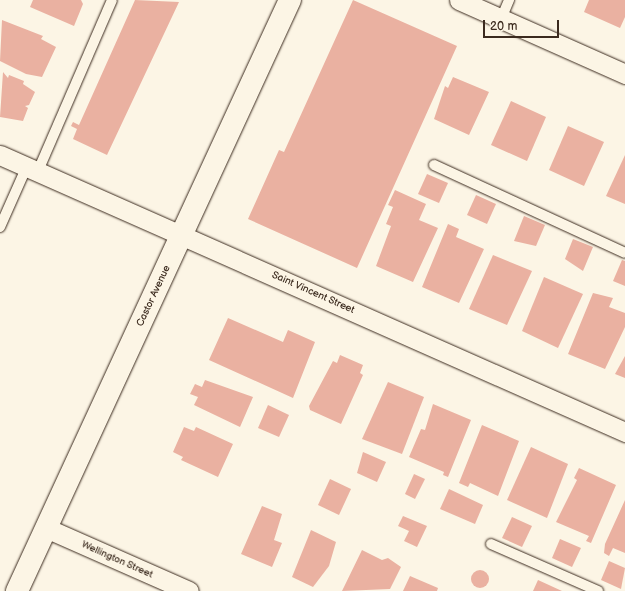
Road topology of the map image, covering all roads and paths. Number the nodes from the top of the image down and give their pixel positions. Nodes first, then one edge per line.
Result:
1 (112, 0) edge
2 (290, 0) edge
3 (459, 0) edge
4 (510, 0) edge
5 (501, 19) junction
6 (625, 74) edge
7 (0, 155) edge
8 (434, 165) dead end
9 (32, 169) junction
10 (0, 227) edge
11 (182, 235) junction
12 (625, 253) edge
13 (625, 432) edge
14 (46, 528) junction
15 (491, 544) dead end
16 (17, 591) edge
17 (189, 591) edge
18 (598, 591) edge

1 - 9 lane
2 - 11 main road, Castor Avenue
3 - 5 street
4 - 5 lane
5 - 6 street
7 - 9 street, Saint Vincent Street
8 - 12 lane
9 - 10 lane
9 - 11 street, Saint Vincent Street
11 - 13 street, Saint Vincent Street
11 - 14 main road, Castor Avenue
14 - 16 main road, Castor Avenue
14 - 17 street, Wellington Street
15 - 18 lane

